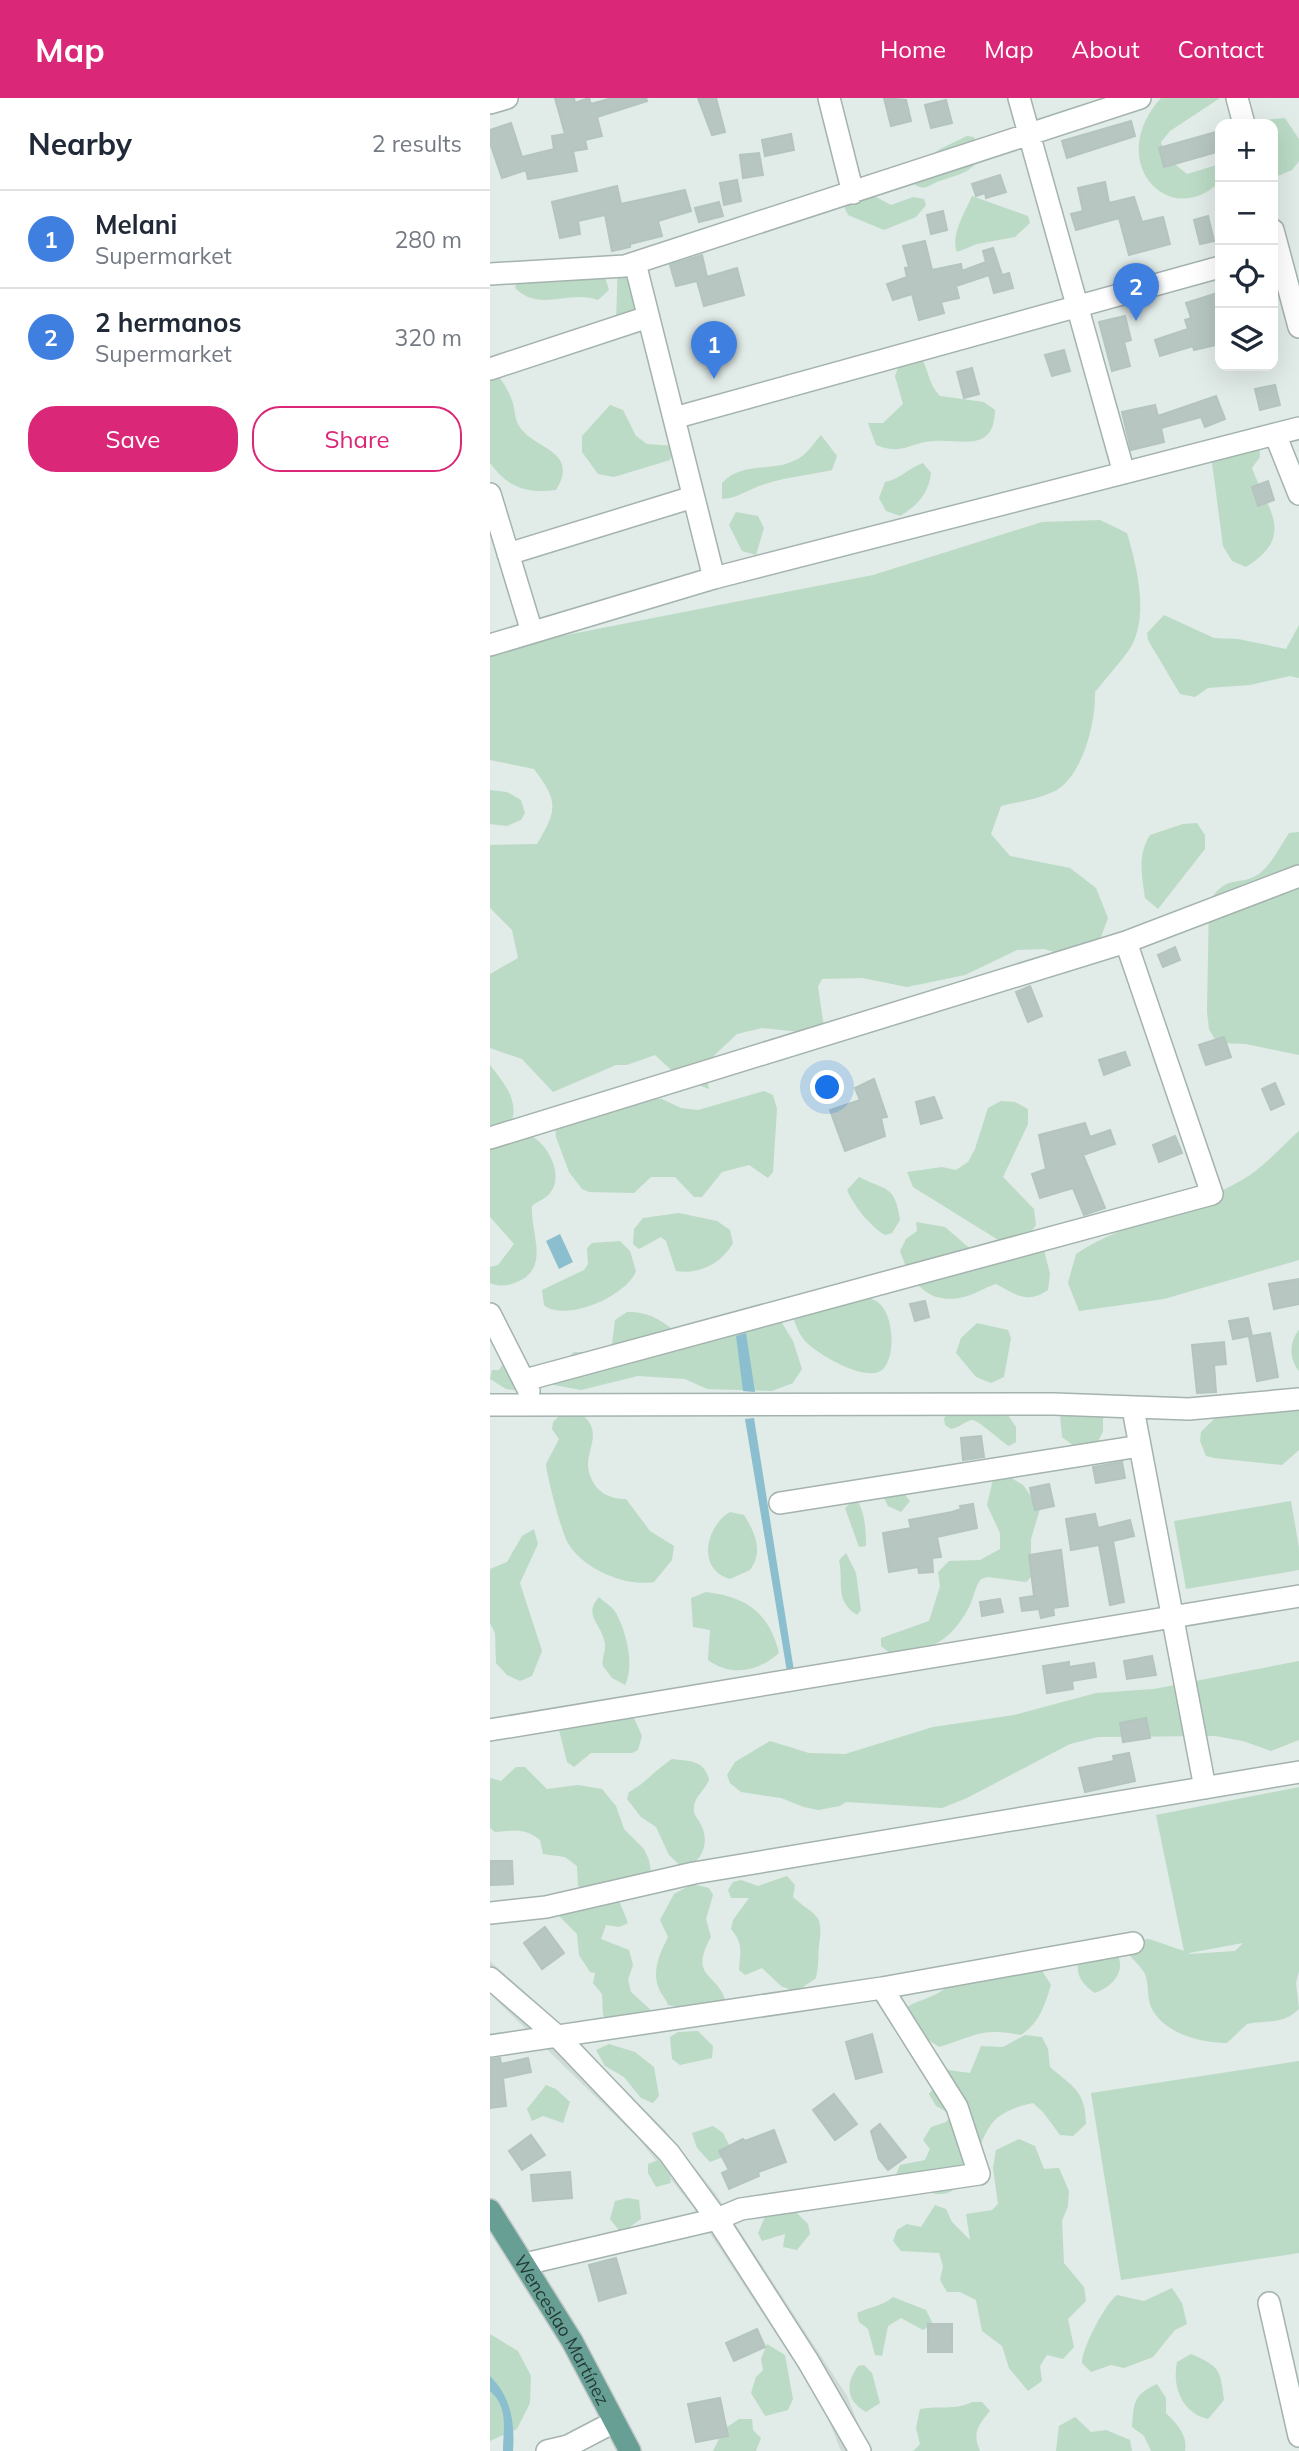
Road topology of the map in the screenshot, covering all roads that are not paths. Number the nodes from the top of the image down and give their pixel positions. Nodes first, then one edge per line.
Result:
1 (507, 98) edge
2 (829, 98) edge
3 (1019, 98) edge
4 (1140, 98) edge
5 (1237, 98) edge
6 (490, 103) edge
7 (1243, 119) edge
8 (1030, 135) junction
9 (853, 193) junction
10 (1283, 250) edge
11 (635, 263) junction
12 (1215, 268) edge
13 (490, 274) edge
14 (1077, 306) junction
15 (648, 317) junction
16 (1299, 327) edge
17 (490, 369) edge
18 (674, 418) junction
19 (1299, 428) edge
20 (1275, 434) junction
21 (1124, 473) junction
22 (490, 494) edge
23 (1299, 494) edge
24 (693, 496) junction
25 (508, 554) junction
26 (714, 578) junction
27 (532, 632) junction
28 (490, 645) edge
29 (1299, 876) edge
30 (1126, 942) junction
31 (490, 1138) edge
32 (490, 1314) edge
33 (525, 1380) junction
34 (1299, 1399) edge
35 (490, 1405) edge
36 (536, 1406) junction
37 (1133, 1409) junction
38 (1140, 1446) junction
39 (780, 1503) dead end
40 (1299, 1596) edge
41 (1172, 1617) junction
42 (490, 1730) edge
43 (1299, 1772) edge
44 (1205, 1788) junction
45 (490, 1913) edge
46 (1133, 1942) dead end
47 (490, 1978) edge
48 (882, 1988) junction
49 (557, 2036) junction
50 (490, 2046) edge
51 (490, 2210) edge
52 (717, 2219) junction
53 (525, 2264) junction
54 (1269, 2302) dead end
55 (614, 2422) junction
56 (1299, 2436) edge
57 (547, 2451) edge
58 (630, 2451) edge
59 (860, 2451) edge

1 - 6 street
2 - 9 street
3 - 8 street
4 - 8 street
5 - 7 street
8 - 9 street
8 - 14 street
9 - 11 street
10 - 16 street
11 - 13 street
11 - 15 street
12 - 14 street
14 - 18 street
14 - 21 street
15 - 17 street
15 - 18 street
18 - 24 street
19 - 20 street
20 - 21 street
20 - 23 street
21 - 26 street
22 - 25 street
24 - 25 street
24 - 26 street
25 - 27 street
26 - 27 street
27 - 28 street
29 - 30 street
30 - 31 street
30 - 33 street
32 - 33 street
33 - 36 street
34 - 37 street
35 - 36 street
36 - 37 street
37 - 38 street
38 - 39 street
38 - 41 street
40 - 41 street
41 - 42 street
41 - 44 street
43 - 44 street
44 - 45 street
46 - 48 street
47 - 49 street
48 - 49 street
48 - 52 street
49 - 50 street
49 - 52 street
51 - 53 main road, Wenceslao Martínez
52 - 53 street
52 - 59 street
53 - 55 main road, Wenceslao Martínez
54 - 56 street
55 - 57 street
55 - 58 main road, Wenceslao Martínez

